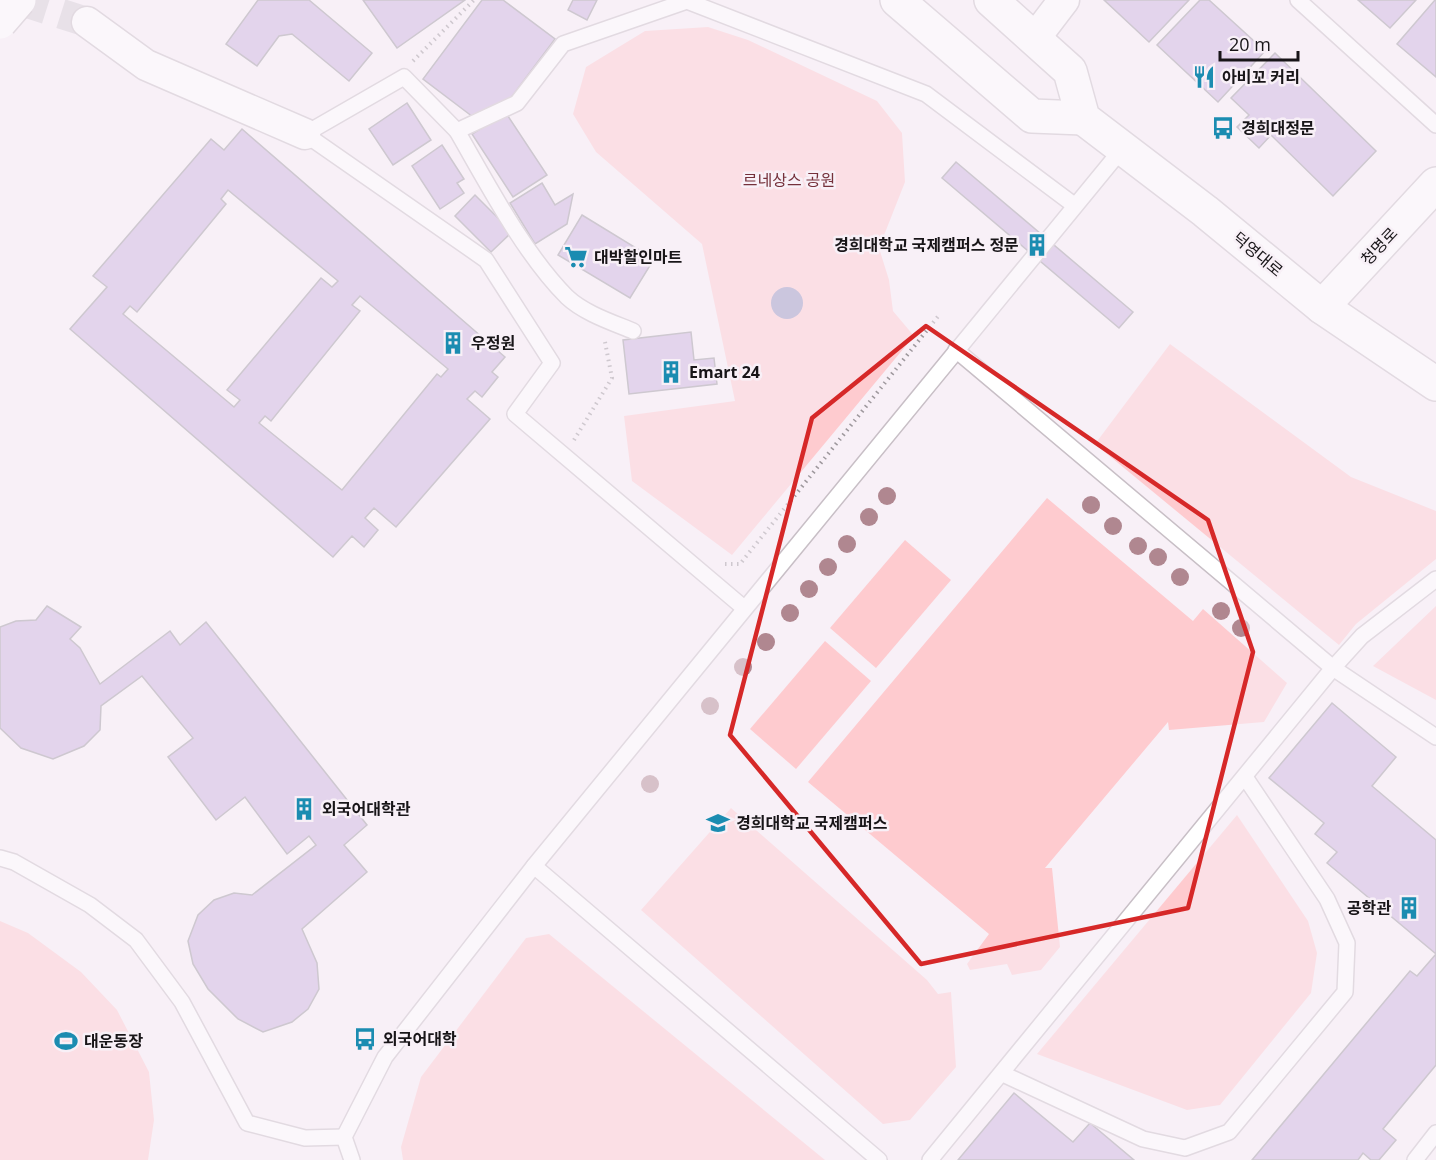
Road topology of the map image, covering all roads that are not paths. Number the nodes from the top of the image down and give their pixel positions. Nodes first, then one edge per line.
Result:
1 (19, 0) edge
2 (897, 0) edge
3 (991, 0) edge
4 (1064, 0) edge
5 (1298, 0) edge
6 (0, 22) edge
7 (87, 22) tunnel mouth
8 (1035, 38) junction
9 (1083, 118) junction
10 (1436, 124) edge
11 (457, 131) junction
12 (305, 134) junction
13 (1122, 149) junction
14 (1436, 184) edge
15 (1074, 205) junction
16 (1322, 307) junction
17 (633, 331) dead end
18 (957, 351) junction
19 (1436, 384) edge
20 (1436, 579) edge
21 (744, 608) junction
22 (1333, 668) junction
23 (1436, 737) edge
24 (1245, 777) junction
25 (0, 858) edge
26 (534, 866) junction
27 (1003, 1074) junction
28 (1436, 1133) edge
29 (344, 1137) junction
30 (352, 1160) edge
31 (879, 1160) edge
32 (930, 1160) edge
33 (1415, 1160) edge

1 - 6 main road, bridge
2 - 9 main road
3 - 8 main road
4 - 8 street
5 - 10 lane
7 - 12 street
8 - 9 main road
9 - 13 main road, 덕영대로
11 - 12 lane
11 - 15 lane
11 - 17 lane
12 - 21 lane
13 - 15 lane
13 - 16 main road, 덕영대로
14 - 16 main road, 청명로
15 - 18 lane
16 - 19 main road, 덕영대로
18 - 21 lane
18 - 22 lane
20 - 22 lane
21 - 26 lane
22 - 23 lane
22 - 24 lane
24 - 27 lane
24 - 27 lane
25 - 29 lane
26 - 29 lane
26 - 31 lane
27 - 32 lane
28 - 33 lane
29 - 30 lane

